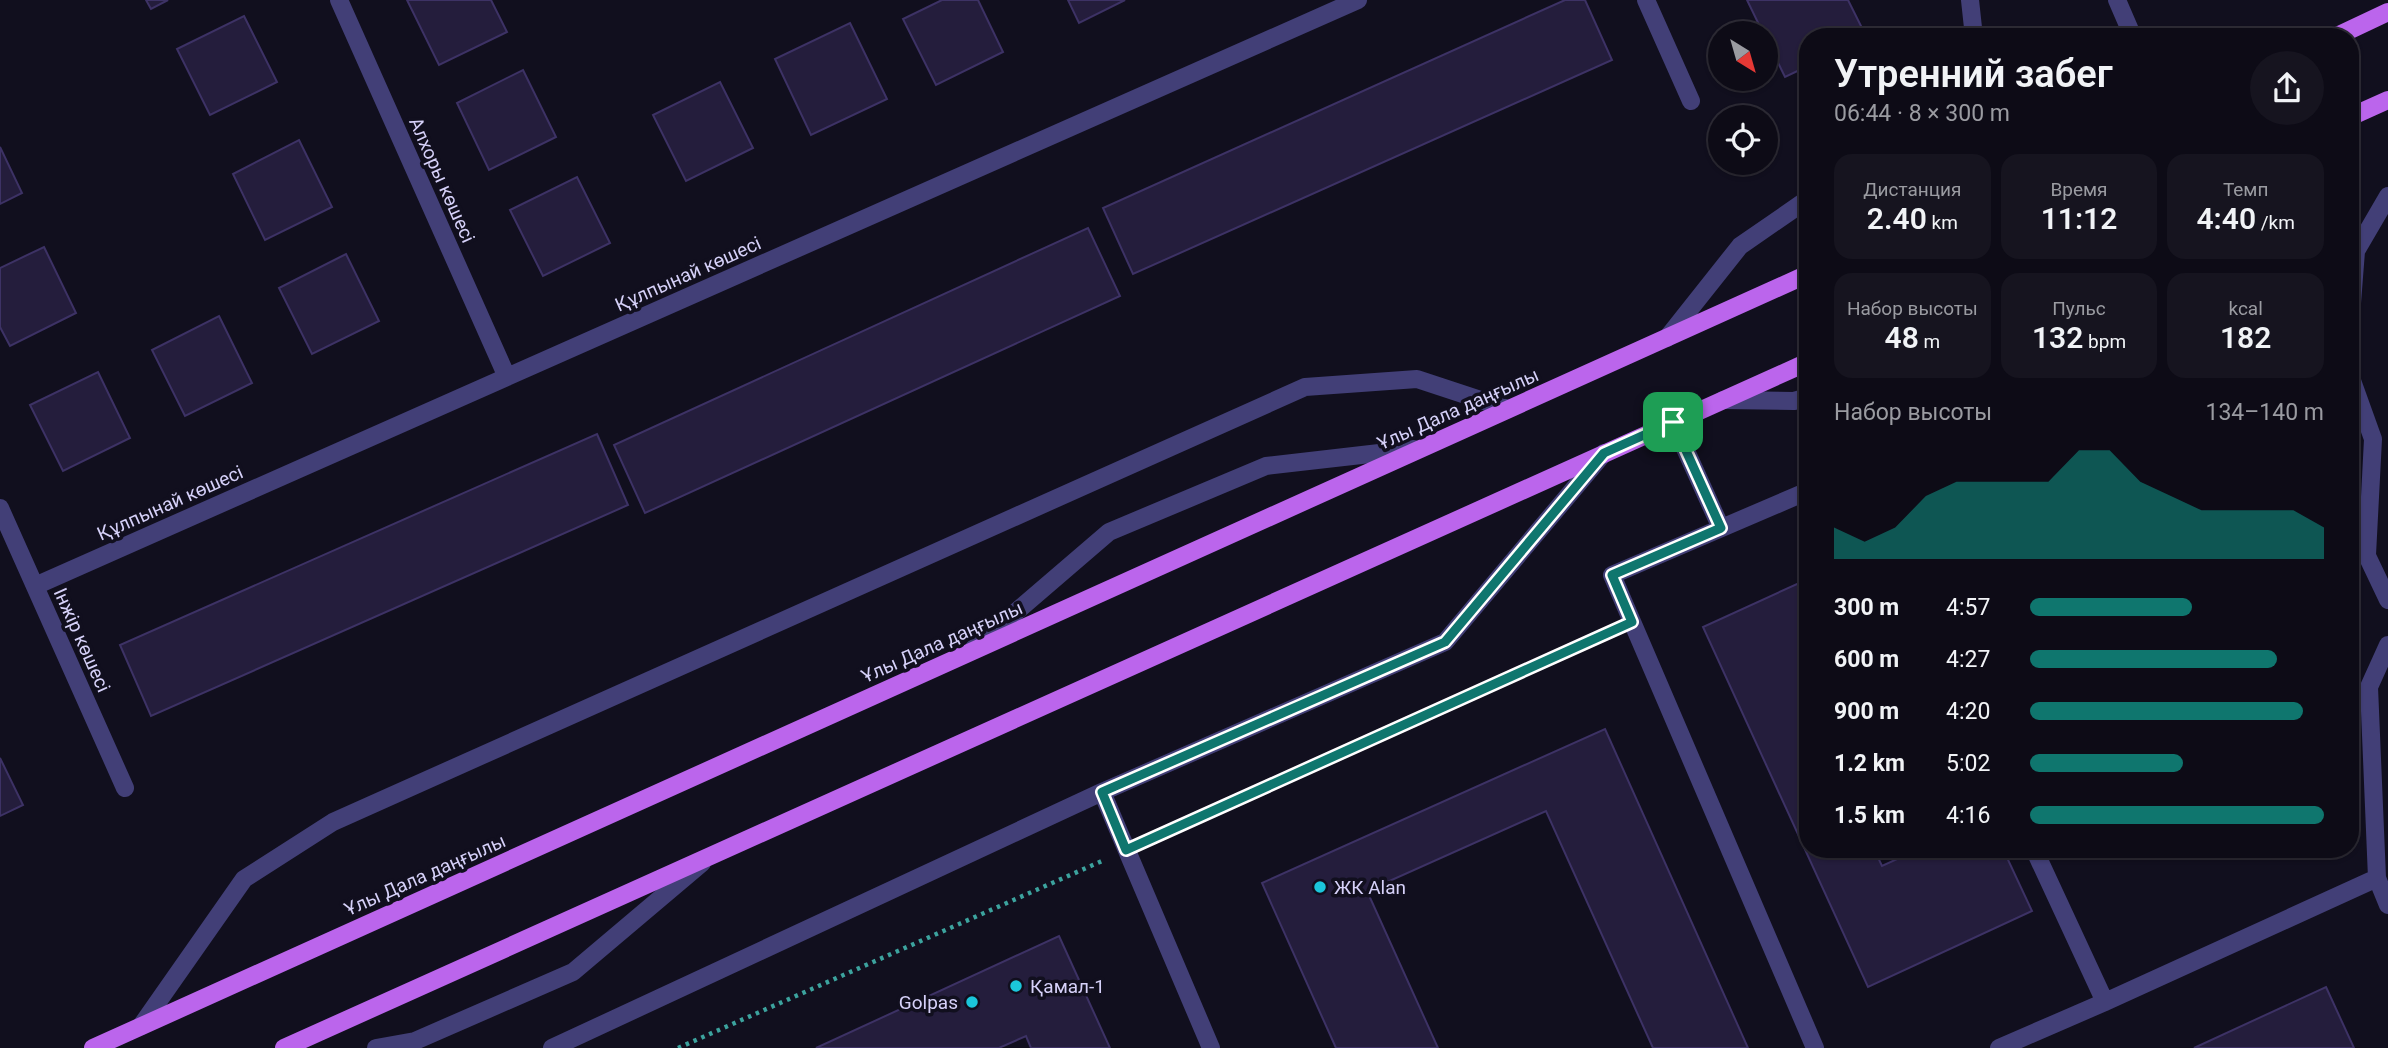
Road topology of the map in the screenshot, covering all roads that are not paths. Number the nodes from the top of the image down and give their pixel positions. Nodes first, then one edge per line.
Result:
1 (339, 0) edge
2 (1358, 0) edge
3 (1646, 0) edge
4 (1970, 0) edge
5 (2117, 0) edge
6 (2388, 12) edge
7 (1973, 28) edge
8 (2129, 28) edge
9 (2354, 28) edge
10 (2388, 100) edge
11 (1691, 101) dead end
12 (2359, 113) edge
13 (2388, 196) edge
14 (1799, 206) edge
15 (2359, 246) edge
16 (1799, 278) edge
17 (1667, 338) junction
18 (1799, 366) edge
19 (507, 377) junction
20 (1723, 400) junction
21 (1799, 400) edge
22 (2359, 400) edge
23 (1508, 409) junction
24 (1673, 422) junction
25 (1421, 449) junction
26 (1604, 453) junction
27 (1799, 495) edge
28 (0, 508) edge
29 (1721, 528) junction
30 (2359, 545) edge
31 (2359, 555) edge
32 (35, 586) junction
33 (2388, 600) edge
34 (2388, 645) edge
35 (968, 653) junction
36 (125, 788) dead end
37 (1102, 792) junction
38 (710, 856) junction
39 (2038, 858) edge
40 (2377, 877) junction
41 (2388, 905) edge
42 (2105, 1002) junction
43 (141, 1026) junction
44 (93, 1048) edge
45 (284, 1048) edge
46 (376, 1048) edge
47 (552, 1048) edge
48 (1211, 1048) edge
49 (1815, 1048) edge
50 (1999, 1048) edge

1 - 19 street, Алхоры көшесі
2 - 19 street, Құлпынай көшесі
3 - 11 street
4 - 7 street
5 - 8 street
6 - 9 main road
10 - 12 main road
13 - 15 street
14 - 17 street
16 - 17 main road, Ұлы Дала даңғылы
17 - 23 main road, Ұлы Дала даңғылы
18 - 20 main road
19 - 32 street, Құлпынай көшесі
20 - 21 street
20 - 24 main road
22 - 30 street
23 - 25 main road, Ұлы Дала даңғылы
23 - 43 street
24 - 26 main road
24 - 29 street
25 - 35 main road, Ұлы Дала даңғылы
25 - 35 street
26 - 37 street
26 - 38 main road
27 - 29 street
28 - 32 street, Інжір көшесі
29 - 49 street
31 - 33 street
32 - 36 street, Інжір көшесі
34 - 40 street
35 - 43 main road, Ұлы Дала даңғылы
37 - 47 street
37 - 48 street
38 - 45 main road
38 - 46 street
39 - 42 street
40 - 41 street
40 - 42 street
42 - 50 street
43 - 44 main road, Ұлы Дала даңғылы

